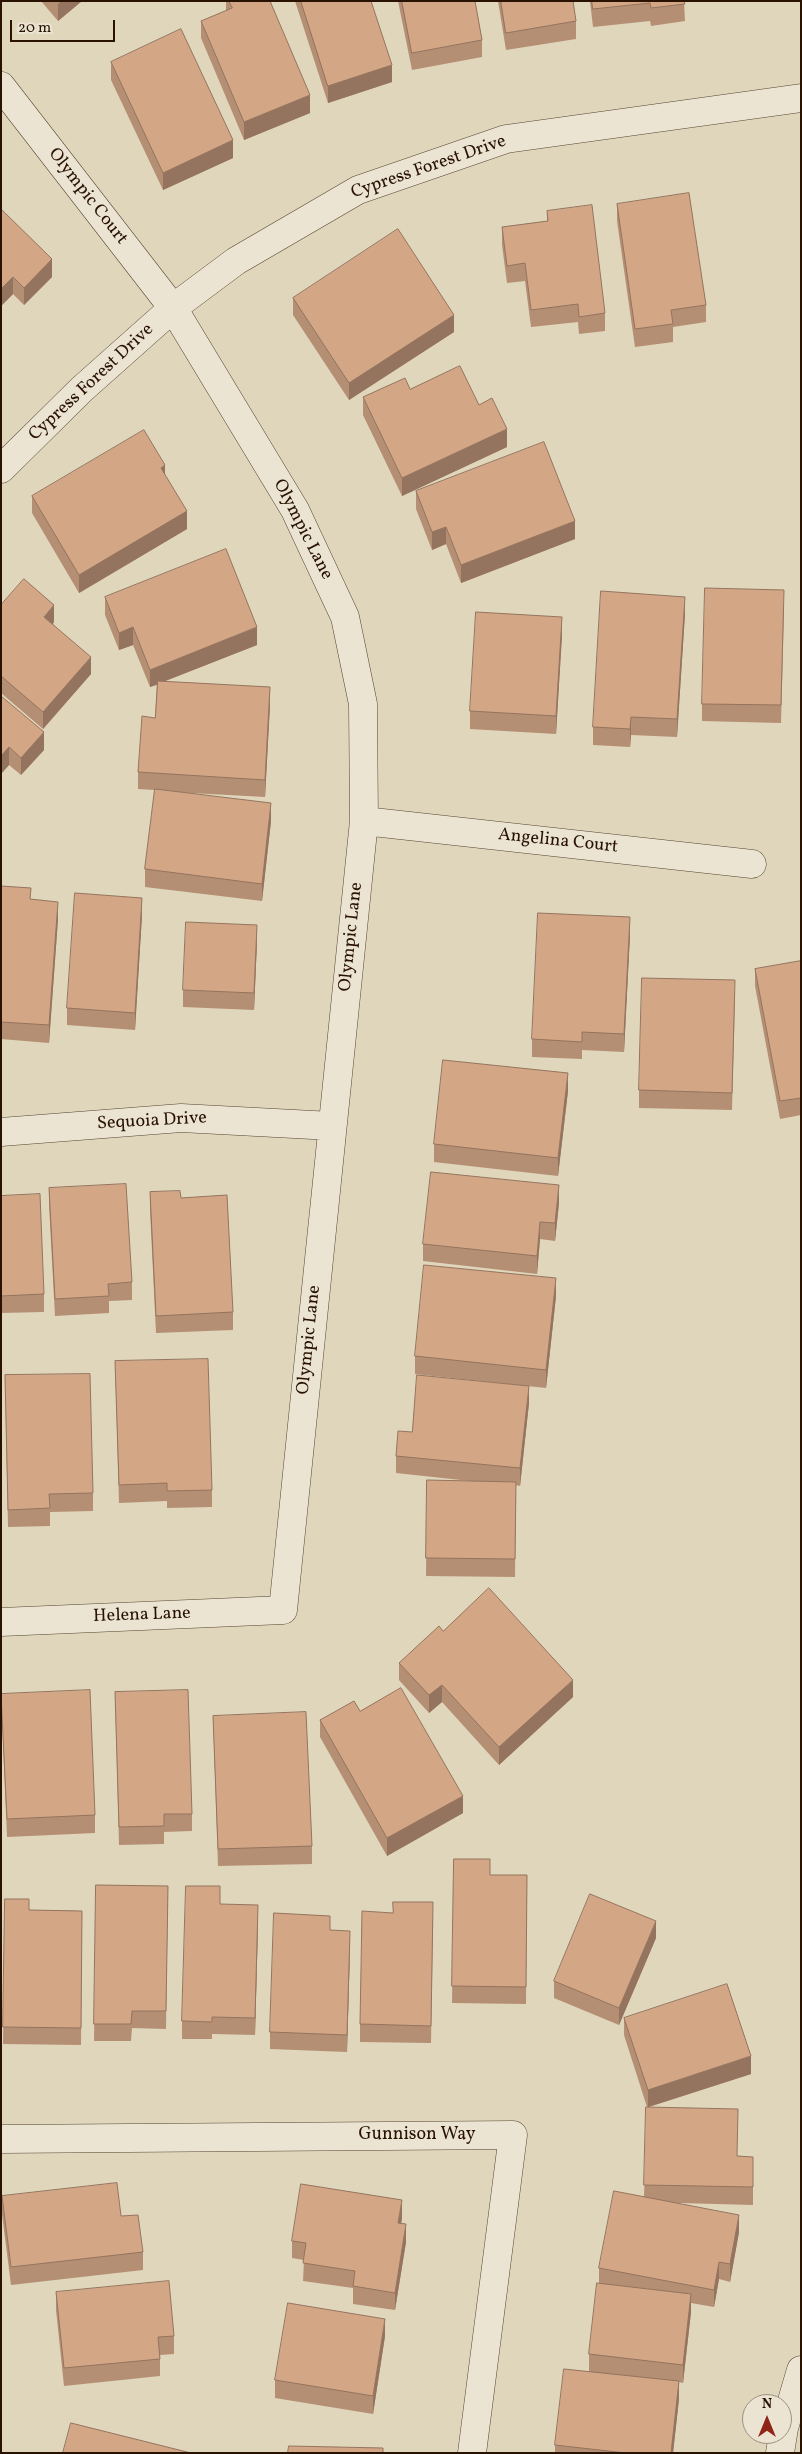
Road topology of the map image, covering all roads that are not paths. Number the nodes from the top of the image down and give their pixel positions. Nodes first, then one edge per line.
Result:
1 (1, 86) edge
2 (801, 98) edge
3 (173, 308) junction
4 (1, 469) edge
5 (364, 821) junction
6 (752, 864) dead end
7 (332, 1126) junction
8 (1, 1132) edge
9 (283, 1610) joint
10 (1, 1622) edge
11 (1, 2139) edge
12 (801, 2370) edge
13 (472, 2453) edge
14 (780, 2453) edge

1 - 3 street, Olympic Court
2 - 3 street, Cypress Forest Drive
3 - 4 street, Cypress Forest Drive
3 - 5 street, Olympic Lane
5 - 6 street, Angelina Court
5 - 7 street, Olympic Lane
7 - 8 street, Sequoia Drive
7 - 9 street, Olympic Lane
9 - 10 street, Helena Lane
11 - 13 street, Gunnison Way
12 - 14 street

